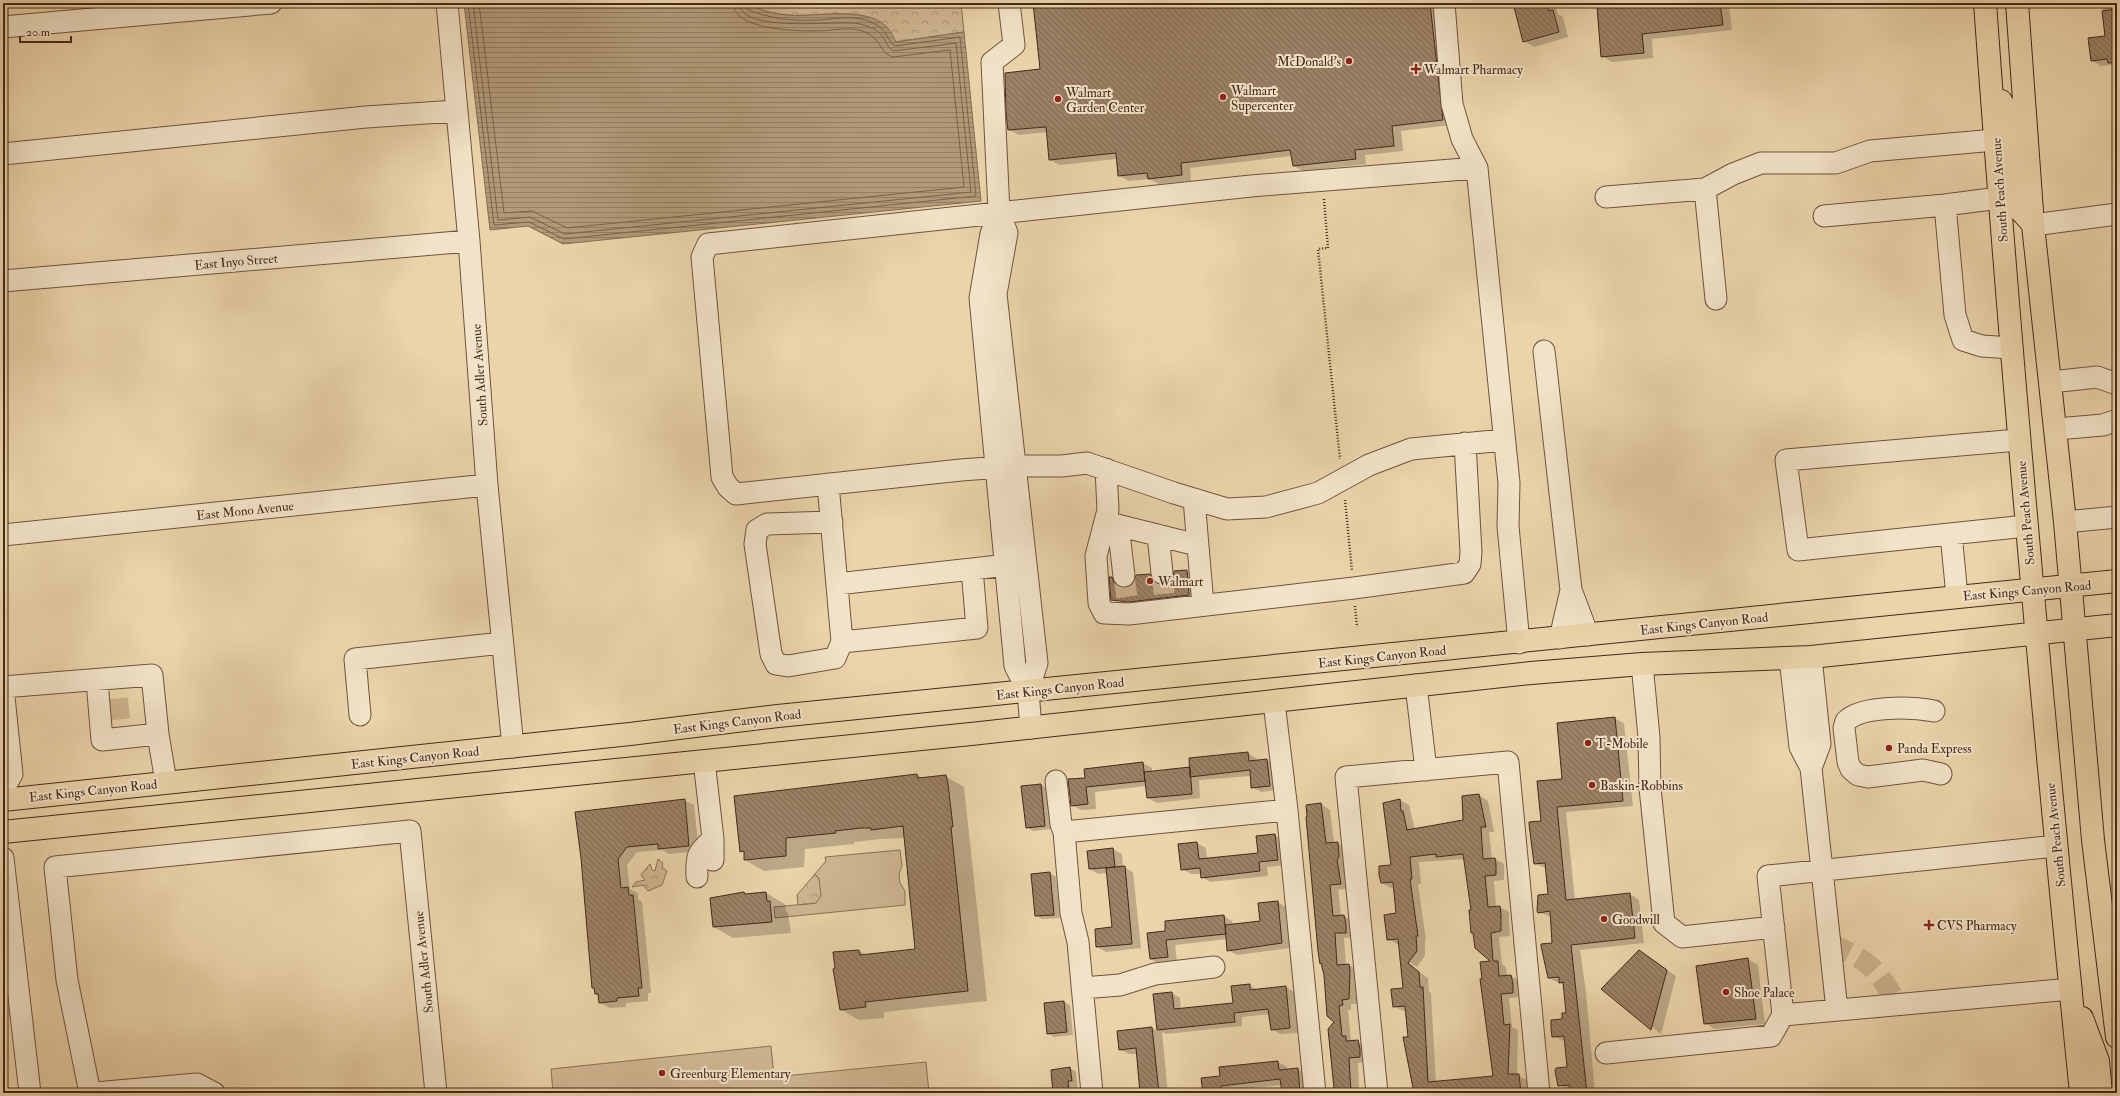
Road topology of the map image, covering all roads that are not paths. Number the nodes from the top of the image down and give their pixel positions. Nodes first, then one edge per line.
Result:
1 (271, 3) edge
2 (447, 3) edge
3 (1009, 3) edge
4 (1444, 3) edge
5 (1985, 3) edge
6 (2001, 3) edge
7 (2017, 3) edge
8 (3, 27) edge
9 (1991, 82) junction
10 (456, 111) junction
11 (2024, 111) junction
12 (1995, 140) junction
13 (3, 154) edge
14 (1476, 168) junction
15 (1705, 189) junction
16 (1606, 197) dead end
17 (1999, 198) junction
18 (1945, 205) junction
19 (999, 212) junction
20 (2117, 214) edge
21 (1824, 216) dead end
22 (2033, 224) junction
23 (469, 241) junction
24 (3, 281) edge
25 (1716, 298) dead end
26 (2012, 348) junction
27 (1544, 351) dead end
28 (2050, 382) junction
29 (2117, 384) edge
30 (2117, 420) edge
31 (2056, 429) junction
32 (1504, 440) junction
33 (2018, 440) junction
34 (1465, 443) junction
35 (1006, 467) junction
36 (1106, 469) junction
37 (828, 484) junction
38 (487, 486) junction
39 (1194, 499) junction
40 (2117, 517) edge
41 (832, 522) junction
42 (2065, 522) junction
43 (1111, 523) junction
44 (2026, 526) junction
45 (1951, 534) junction
46 (3, 535) edge
47 (1158, 535) junction
48 (1197, 545) junction
49 (1007, 565) junction
50 (972, 569) junction
51 (1162, 573) tunnel mouth
52 (1124, 576) tunnel mouth
53 (2117, 581) edge
54 (837, 584) junction
55 (2070, 586) junction
56 (1571, 590) junction
57 (2032, 590) junction
58 (1957, 596) junction
59 (1203, 606) junction
60 (2117, 625) edge
61 (2074, 630) junction
62 (2036, 634) junction
63 (1588, 635) junction
64 (1560, 638) junction
65 (842, 642) junction
66 (502, 643) junction
67 (1519, 643) junction
68 (1800, 658) junction
69 (1642, 664) junction
70 (97, 680) junction
71 (1416, 685) junction
72 (3, 687) edge
73 (1028, 691) junction
74 (1274, 702) junction
75 (1934, 711) dead end
76 (360, 715) dead end
77 (1031, 728) junction
78 (158, 734) junction
79 (513, 747) junction
80 (704, 761) junction
81 (1426, 770) junction
82 (1941, 774) dead end
83 (1056, 781) dead end
84 (166, 782) junction
85 (3, 790) edge
86 (3, 800) edge
87 (1287, 810) junction
88 (3, 832) edge
89 (1064, 832) junction
90 (713, 839) junction
91 (2056, 846) junction
92 (3, 858) edge
93 (713, 860) dead end
94 (1822, 870) junction
95 (697, 877) dead end
96 (1774, 927) junction
97 (1214, 967) dead end
98 (1082, 988) junction
99 (2071, 989) junction
100 (2115, 998) edge
101 (1837, 1010) junction
102 (1783, 1015) junction
103 (2117, 1037) edge
104 (1606, 1053) dead end
105 (202, 1090) edge
106 (30, 1093) edge
107 (90, 1093) edge
108 (95, 1093) edge
109 (436, 1093) edge
110 (1092, 1093) edge
111 (1314, 1093) edge
112 (1377, 1093) edge
113 (1539, 1093) edge
114 (2081, 1093) edge
115 (2101, 1093) edge

1 - 8 street
2 - 10 street, South Adler Avenue
3 - 19 street
4 - 14 street
5 - 9 main road, South Peach Avenue
6 - 11 main road
7 - 11 main road
9 - 12 main road, South Peach Avenue
9 - 22 main road
10 - 13 street
10 - 23 street, South Adler Avenue
11 - 22 main road
12 - 15 street
12 - 17 main road, South Peach Avenue
14 - 19 street
14 - 32 street
15 - 16 street
15 - 25 street
17 - 18 street
17 - 26 main road, South Peach Avenue
18 - 21 street
18 - 26 street
19 - 35 street
19 - 37 street
20 - 22 street
22 - 28 main road
23 - 24 street, East Inyo Street
23 - 38 street, South Adler Avenue
26 - 33 main road, South Peach Avenue
27 - 56 street
28 - 29 street
28 - 31 main road
30 - 31 street
31 - 42 main road
32 - 34 street
32 - 67 street
33 - 44 main road, South Peach Avenue
33 - 45 street
34 - 39 street
34 - 59 street
35 - 36 street
35 - 37 street
35 - 49 street
35 - 73 street
36 - 39 street
36 - 43 street
37 - 41 street
38 - 46 street, East Mono Avenue
38 - 66 street, South Adler Avenue
39 - 48 street
40 - 42 street
41 - 54 street
41 - 65 street
42 - 55 main road
43 - 47 street
43 - 52 street
43 - 59 street
44 - 45 street
44 - 57 main road, South Peach Avenue
45 - 58 street
47 - 48 street
47 - 51 street
48 - 59 street
49 - 50 street
49 - 73 street
50 - 54 street
50 - 65 street
53 - 55 main road, East Kings Canyon Road
54 - 65 street
55 - 57 main road, East Kings Canyon Road
55 - 61 main road
56 - 63 street
56 - 64 street
57 - 58 main road, East Kings Canyon Road
57 - 62 main road, South Peach Avenue
58 - 63 main road, East Kings Canyon Road
60 - 61 main road
61 - 62 main road
61 - 100 main road
62 - 68 main road
62 - 91 main road, South Peach Avenue
63 - 64 main road, East Kings Canyon Road
64 - 67 main road, East Kings Canyon Road
66 - 76 street
66 - 79 street, South Adler Avenue
67 - 73 main road, East Kings Canyon Road
68 - 69 main road
68 - 94 street
69 - 71 main road
69 - 96 street
70 - 72 street
70 - 78 street
70 - 78 street
71 - 74 main road
71 - 81 street
72 - 85 street
73 - 77 street
73 - 79 main road, East Kings Canyon Road
74 - 77 main road
74 - 87 street
75 - 82 street
77 - 80 main road
78 - 84 street
79 - 84 main road, East Kings Canyon Road
80 - 88 main road
80 - 90 street
81 - 112 street
81 - 113 street
83 - 89 street
84 - 86 main road, East Kings Canyon Road
87 - 89 street
87 - 111 street
89 - 98 street
90 - 93 street
90 - 95 street
91 - 94 street
91 - 99 main road, South Peach Avenue
92 - 106 street
94 - 96 street
94 - 101 street
96 - 102 street
97 - 98 street
98 - 110 street
99 - 101 street
99 - 114 main road, South Peach Avenue
99 - 115 main road
100 - 103 main road
101 - 102 street
102 - 104 street
105 - 108 street
107 - 109 street, South Adler Avenue

